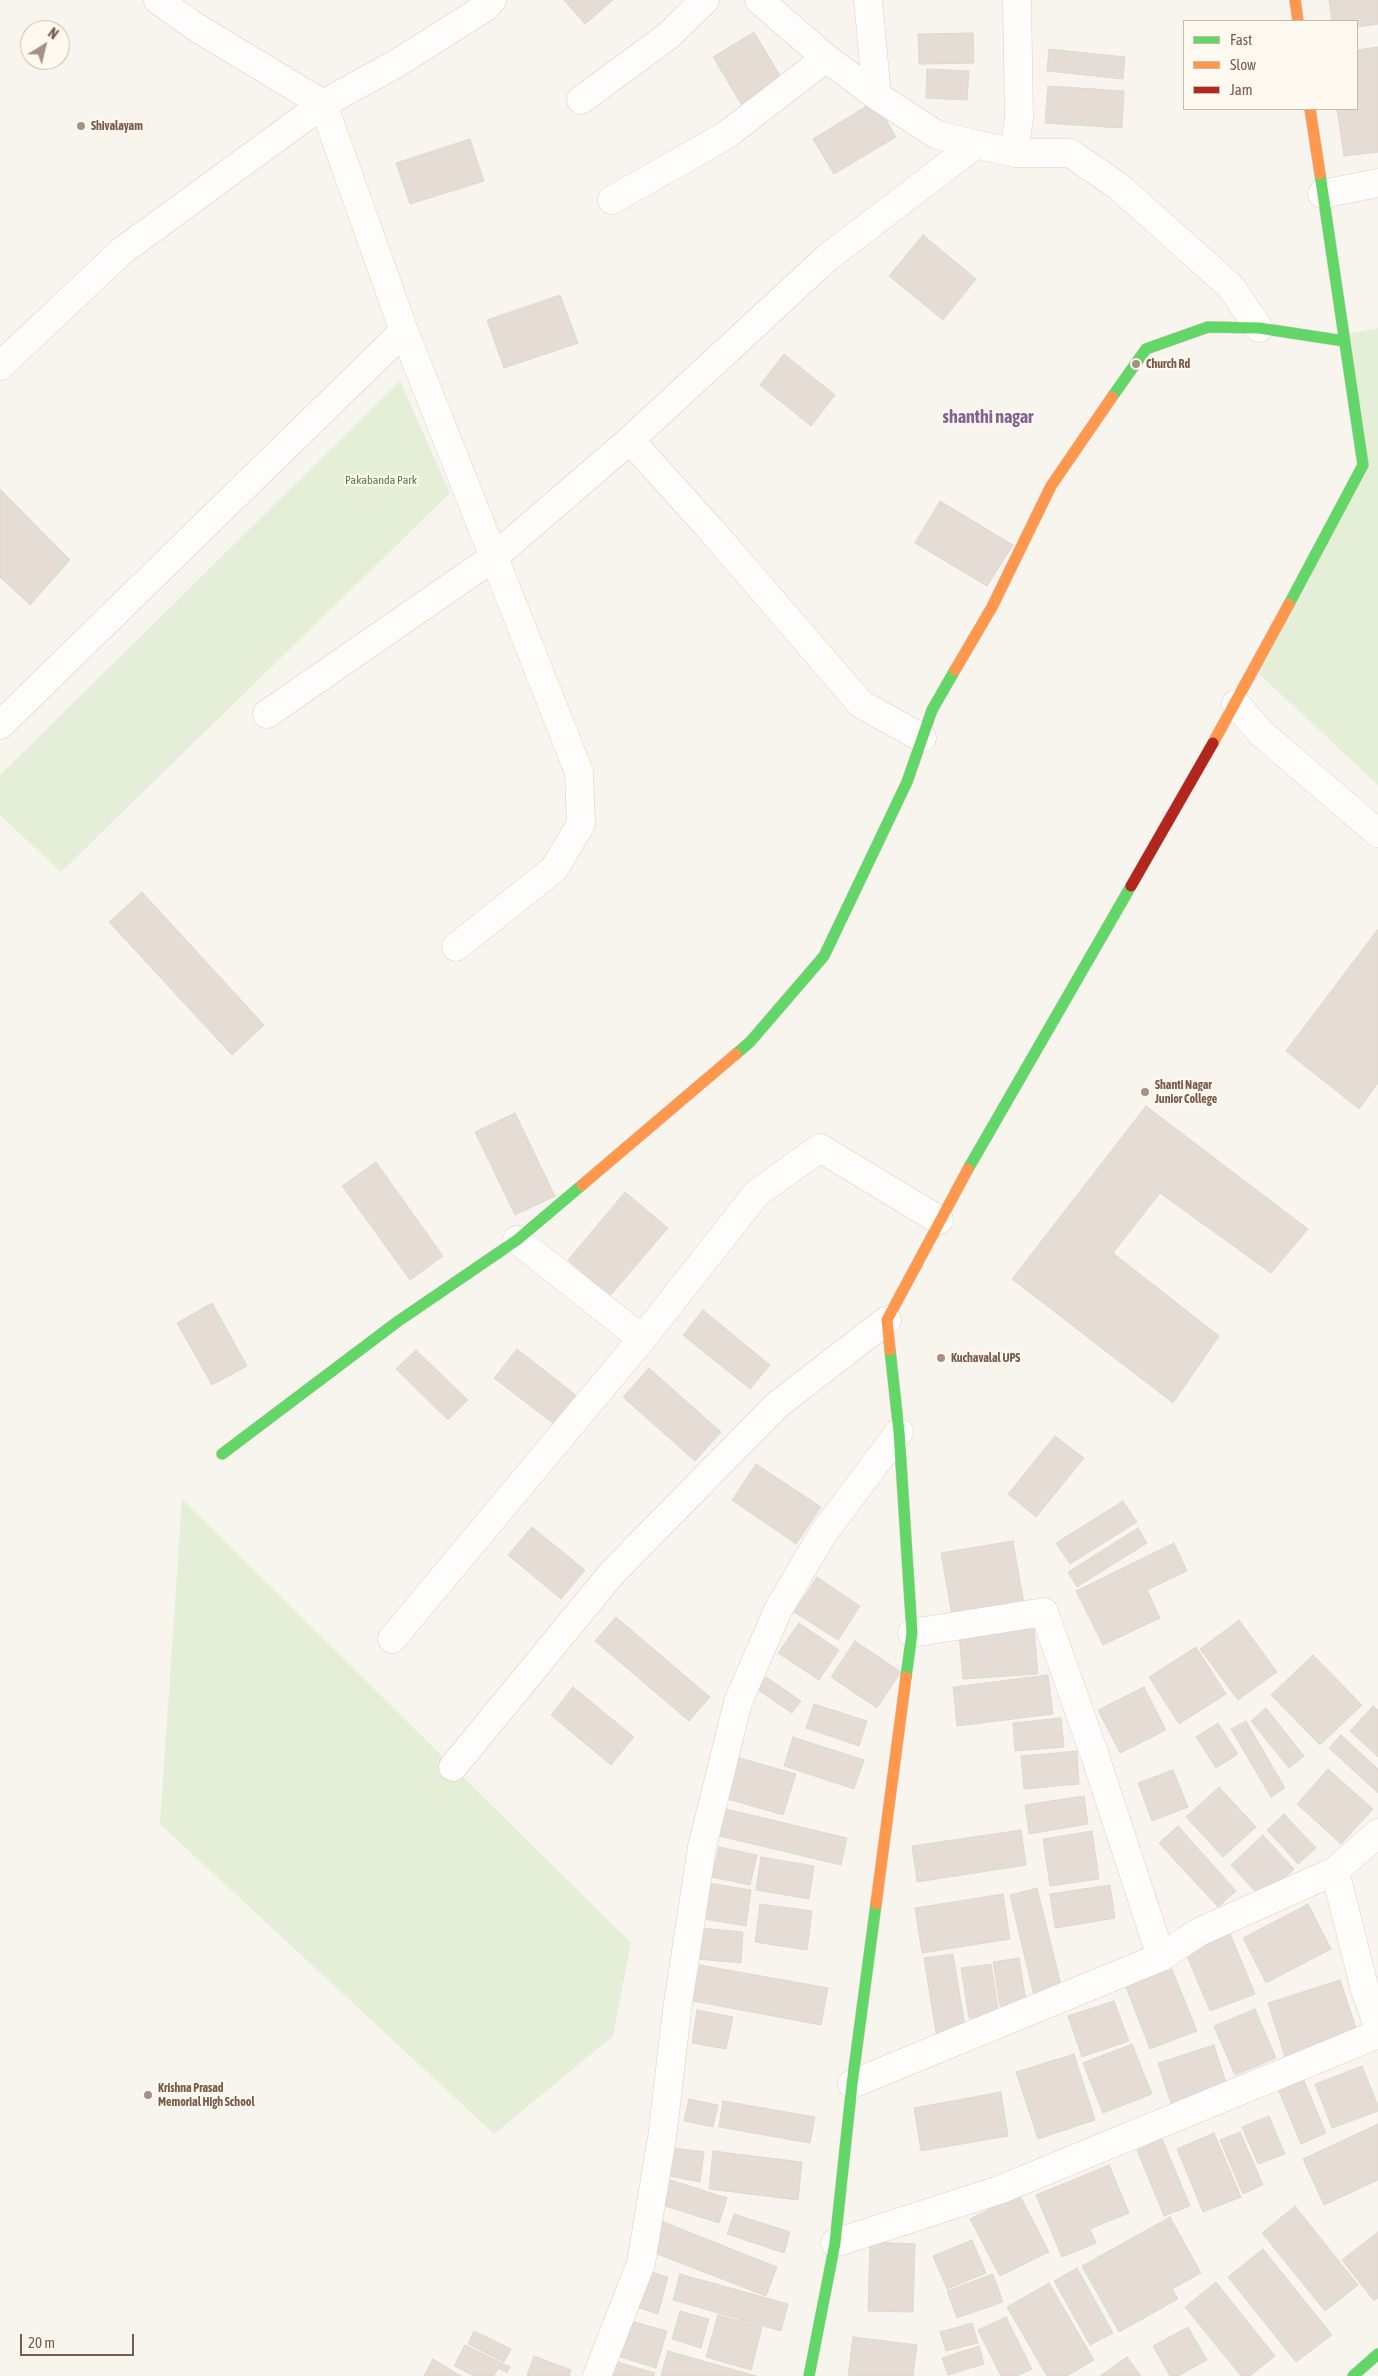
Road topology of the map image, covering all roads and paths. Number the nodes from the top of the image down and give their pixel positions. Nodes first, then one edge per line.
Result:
1 (158, 0) edge
2 (705, 0) edge
3 (759, 0) edge
4 (868, 0) edge
5 (1017, 0) edge
6 (1295, 0) edge
7 (484, 2) edge
8 (1298, 20) edge
9 (826, 58) junction
10 (877, 96) junction
11 (581, 100) dead end
12 (323, 104) junction
13 (1310, 110) edge
14 (976, 144) junction
15 (1014, 153) junction
16 (1378, 183) edge
17 (1322, 194) junction
18 (612, 200) dead end
19 (1258, 328) junction
20 (404, 331) junction
21 (1344, 341) junction
22 (0, 366) edge
23 (630, 440) junction
24 (494, 557) junction
25 (1236, 704) junction
26 (267, 714) dead end
27 (0, 725) edge
28 (922, 738) junction
29 (1378, 833) edge
30 (456, 947) dead end
31 (939, 1220) junction
32 (517, 1240) junction
33 (887, 1320) junction
34 (642, 1339) junction
35 (899, 1432) junction
36 (222, 1454) dead end
37 (912, 1634) junction
38 (392, 1639) dead end
39 (453, 1767) dead end
40 (1378, 1833) edge
41 (1335, 1871) junction
42 (1161, 1957) junction
43 (1372, 1988) edge
44 (1378, 2026) edge
45 (1378, 2034) edge
46 (852, 2084) junction
47 (835, 2243) junction
48 (1378, 2354) edge
49 (597, 2376) edge
50 (809, 2376) edge
51 (1354, 2376) edge

1 - 12 street
2 - 11 street
3 - 9 street
4 - 10 street
5 - 15 street
6 - 8 street
7 - 12 street
9 - 10 street
9 - 18 street
10 - 14 street
12 - 20 street
12 - 22 street
13 - 17 street
14 - 15 street
14 - 23 street
15 - 19 street
16 - 17 street
17 - 21 street
19 - 21 street
19 - 28 street
20 - 24 street
20 - 27 street
21 - 25 street
23 - 24 street
23 - 28 street
24 - 26 street
24 - 30 street
25 - 29 street
25 - 31 street
28 - 32 street
31 - 33 street
31 - 34 street
32 - 34 street
32 - 36 street
33 - 35 street
33 - 39 street
34 - 38 street
35 - 37 street
35 - 49 street
37 - 42 street
37 - 46 street
40 - 41 street
41 - 42 street
41 - 43 street
42 - 46 street
43 - 44 street
45 - 47 street
46 - 47 street
47 - 50 street
48 - 51 street

